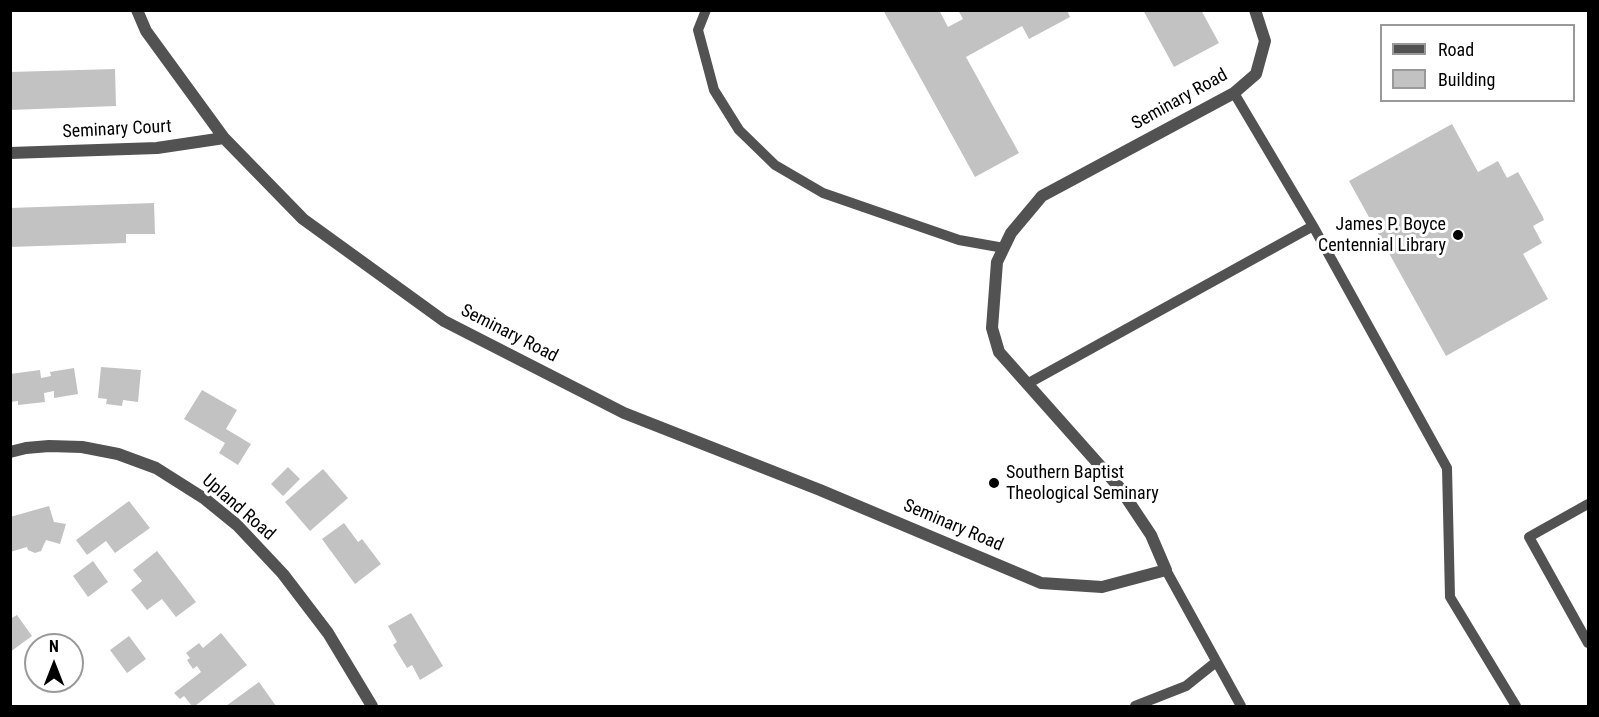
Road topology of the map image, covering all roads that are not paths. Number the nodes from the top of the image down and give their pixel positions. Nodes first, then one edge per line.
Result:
1 (137, 10) edge
2 (706, 10) edge
3 (1255, 10) edge
4 (1234, 93) junction
5 (224, 138) junction
6 (10, 153) edge
7 (1313, 226) junction
8 (1004, 248) junction
9 (1027, 384) junction
10 (10, 452) edge
11 (1588, 504) edge
12 (1166, 570) junction
13 (1588, 644) edge
14 (1216, 662) junction
15 (372, 706) edge
16 (1135, 706) edge
17 (1241, 706) edge
18 (1516, 706) edge

1 - 5 street, Seminary Road
2 - 8 lane
3 - 4 street, Seminary Road
4 - 7 lane
4 - 8 street, Seminary Road
5 - 6 street, Seminary Court
5 - 12 street, Seminary Road
7 - 9 lane
7 - 18 lane
8 - 9 street, Seminary Road
9 - 12 street, Seminary Road
10 - 15 street, Upland Road
11 - 13 lane
12 - 14 lane
14 - 16 lane
14 - 17 lane

